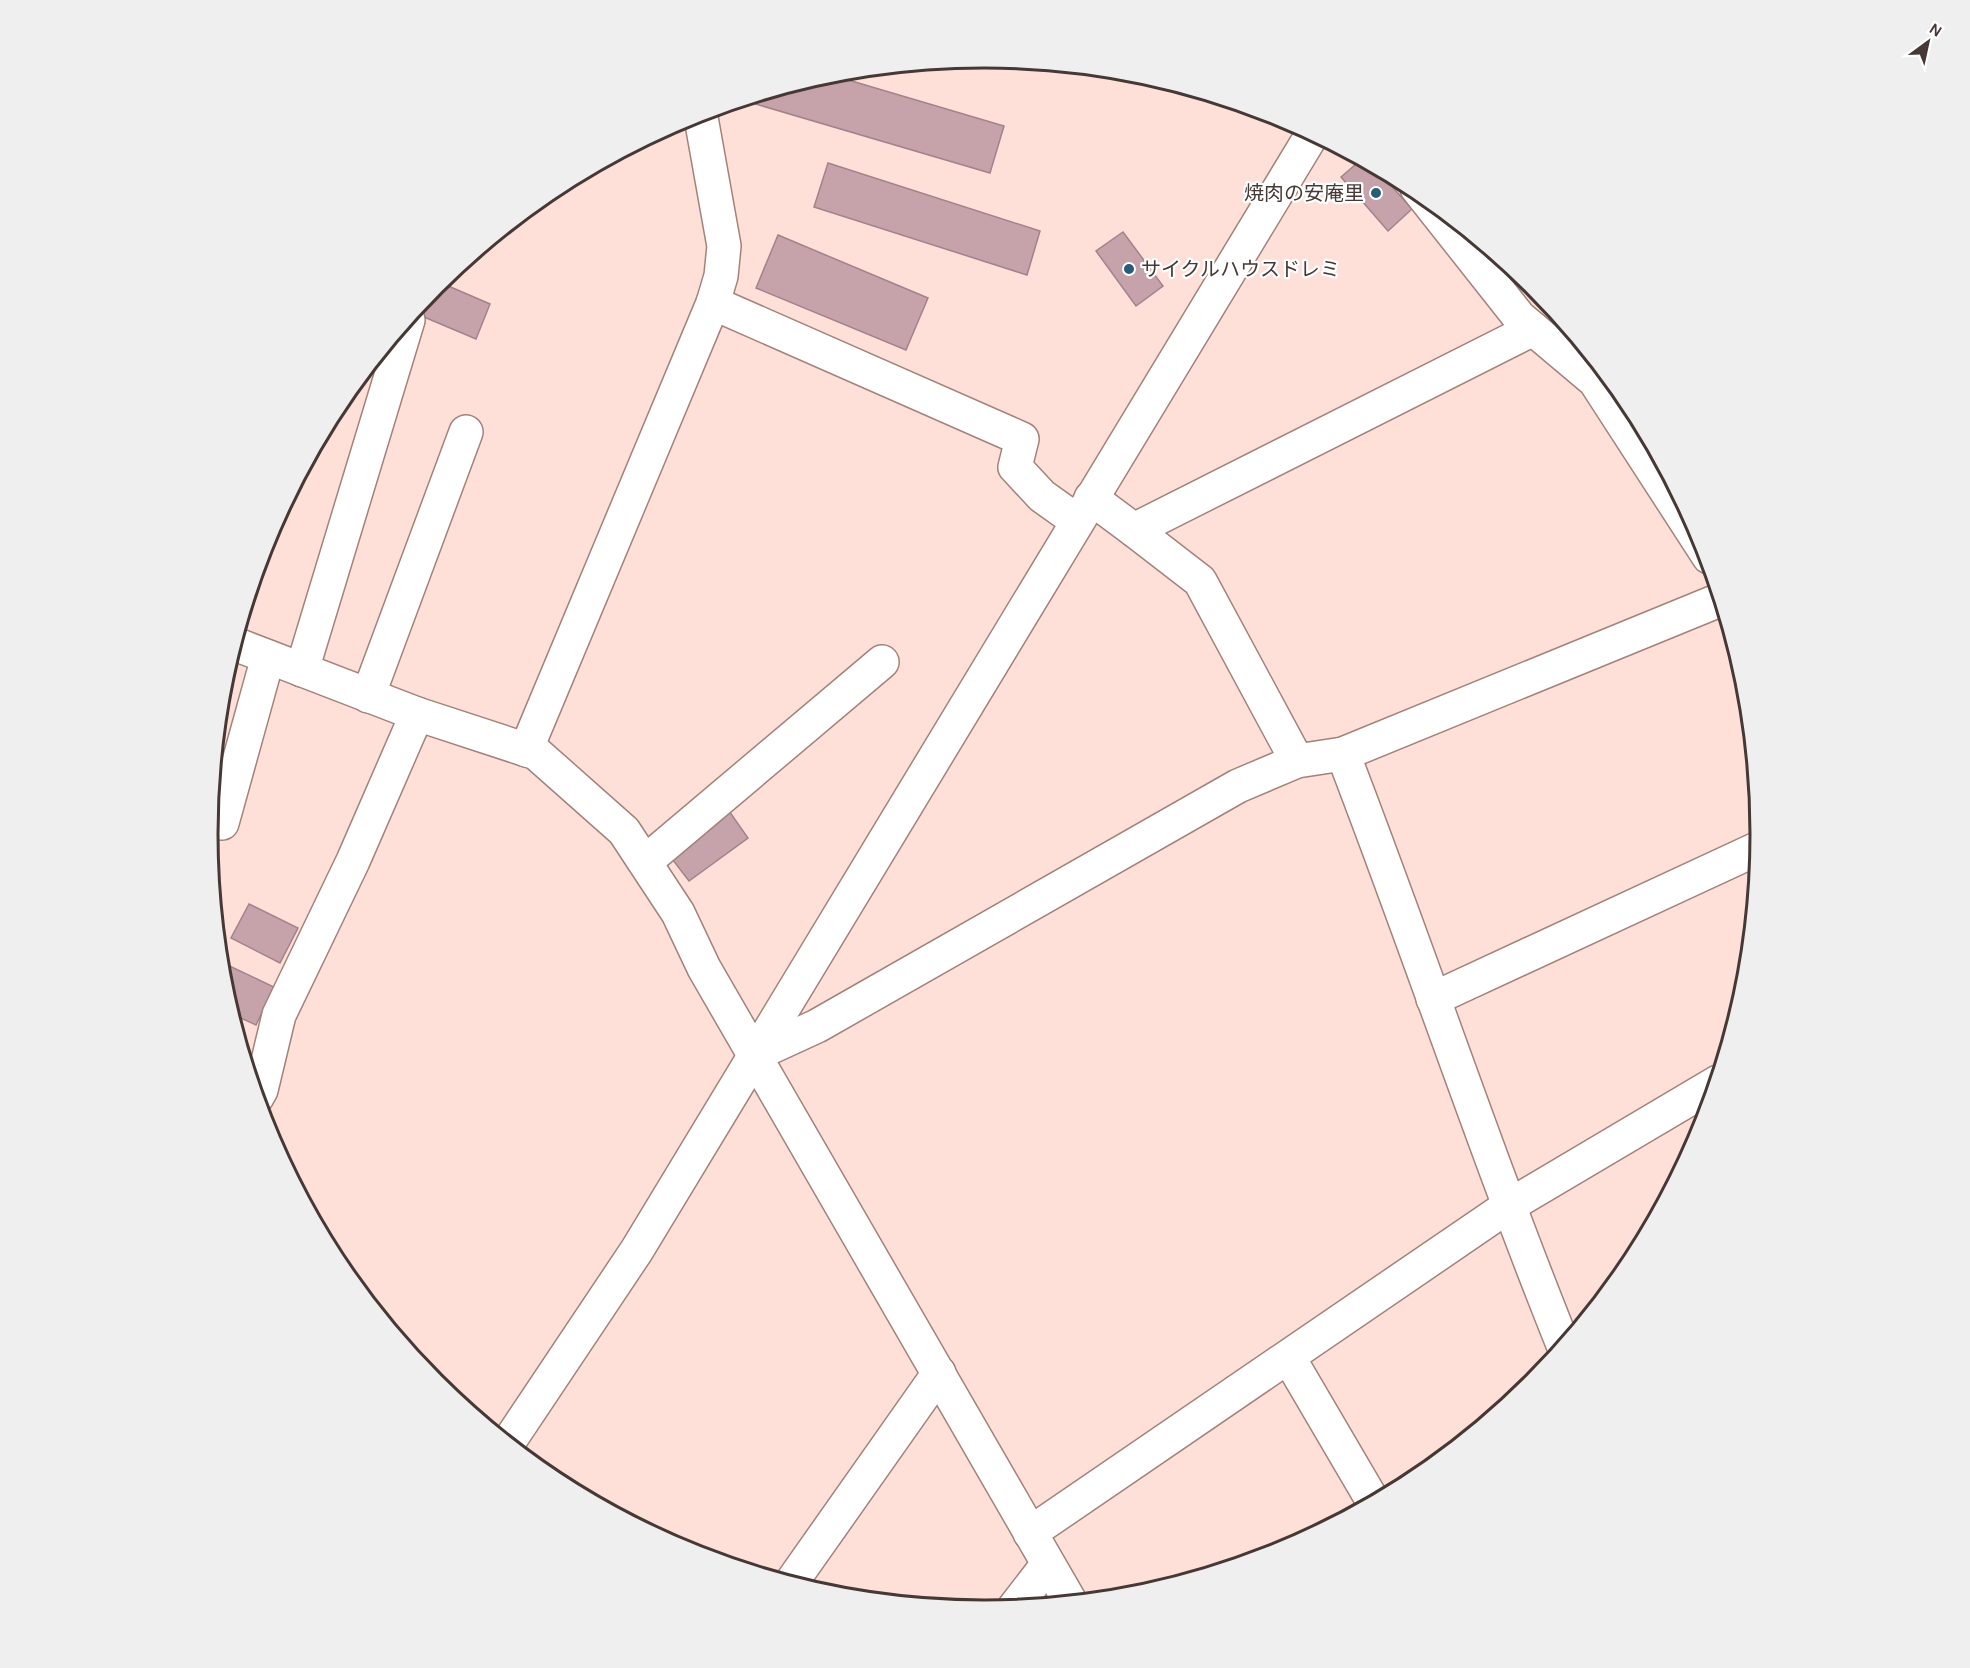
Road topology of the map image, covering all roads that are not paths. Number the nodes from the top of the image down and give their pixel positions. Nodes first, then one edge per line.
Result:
1 (702, 122) edge
2 (1309, 140) edge
3 (1440, 217) edge
4 (713, 303) junction
5 (1533, 329) junction
6 (403, 336) edge
7 (466, 432) dead end
8 (1084, 510) junction
9 (1680, 512) edge
10 (1134, 530) junction
11 (1715, 602) edge
12 (242, 647) edge
13 (268, 657) junction
14 (882, 662) dead end
15 (302, 670) junction
16 (368, 696) junction
17 (417, 714) junction
18 (526, 750) junction
19 (1343, 754) junction
20 (1296, 761) junction
21 (222, 823) dead end
22 (1751, 852) edge
23 (645, 862) junction
24 (1433, 999) junction
25 (756, 1054) junction
26 (262, 1087) edge
27 (1708, 1088) edge
28 (1508, 1207) junction
29 (1561, 1339) edge
30 (1289, 1358) junction
31 (939, 1373) junction
32 (512, 1437) edge
33 (1370, 1497) edge
34 (1030, 1533) junction
35 (1048, 1564) junction
36 (796, 1576) edge
37 (1067, 1596) edge
38 (1021, 1599) edge

1 - 4 street
2 - 8 street
3 - 5 street
4 - 8 street
4 - 18 street
5 - 9 street
5 - 10 street
6 - 15 street
7 - 16 street
8 - 10 street
8 - 25 street
10 - 20 street
11 - 19 street
12 - 13 street
13 - 15 street
13 - 21 street
14 - 23 street
15 - 16 street
16 - 17 street
17 - 18 street
17 - 26 street
18 - 23 street
19 - 20 street
19 - 24 street
20 - 25 street
22 - 24 street
23 - 25 street
24 - 28 street
25 - 31 street
25 - 32 street
27 - 28 street
28 - 29 street
28 - 30 street
30 - 33 street
30 - 34 street
31 - 34 street
31 - 36 street
34 - 35 street
35 - 37 street
35 - 38 street

